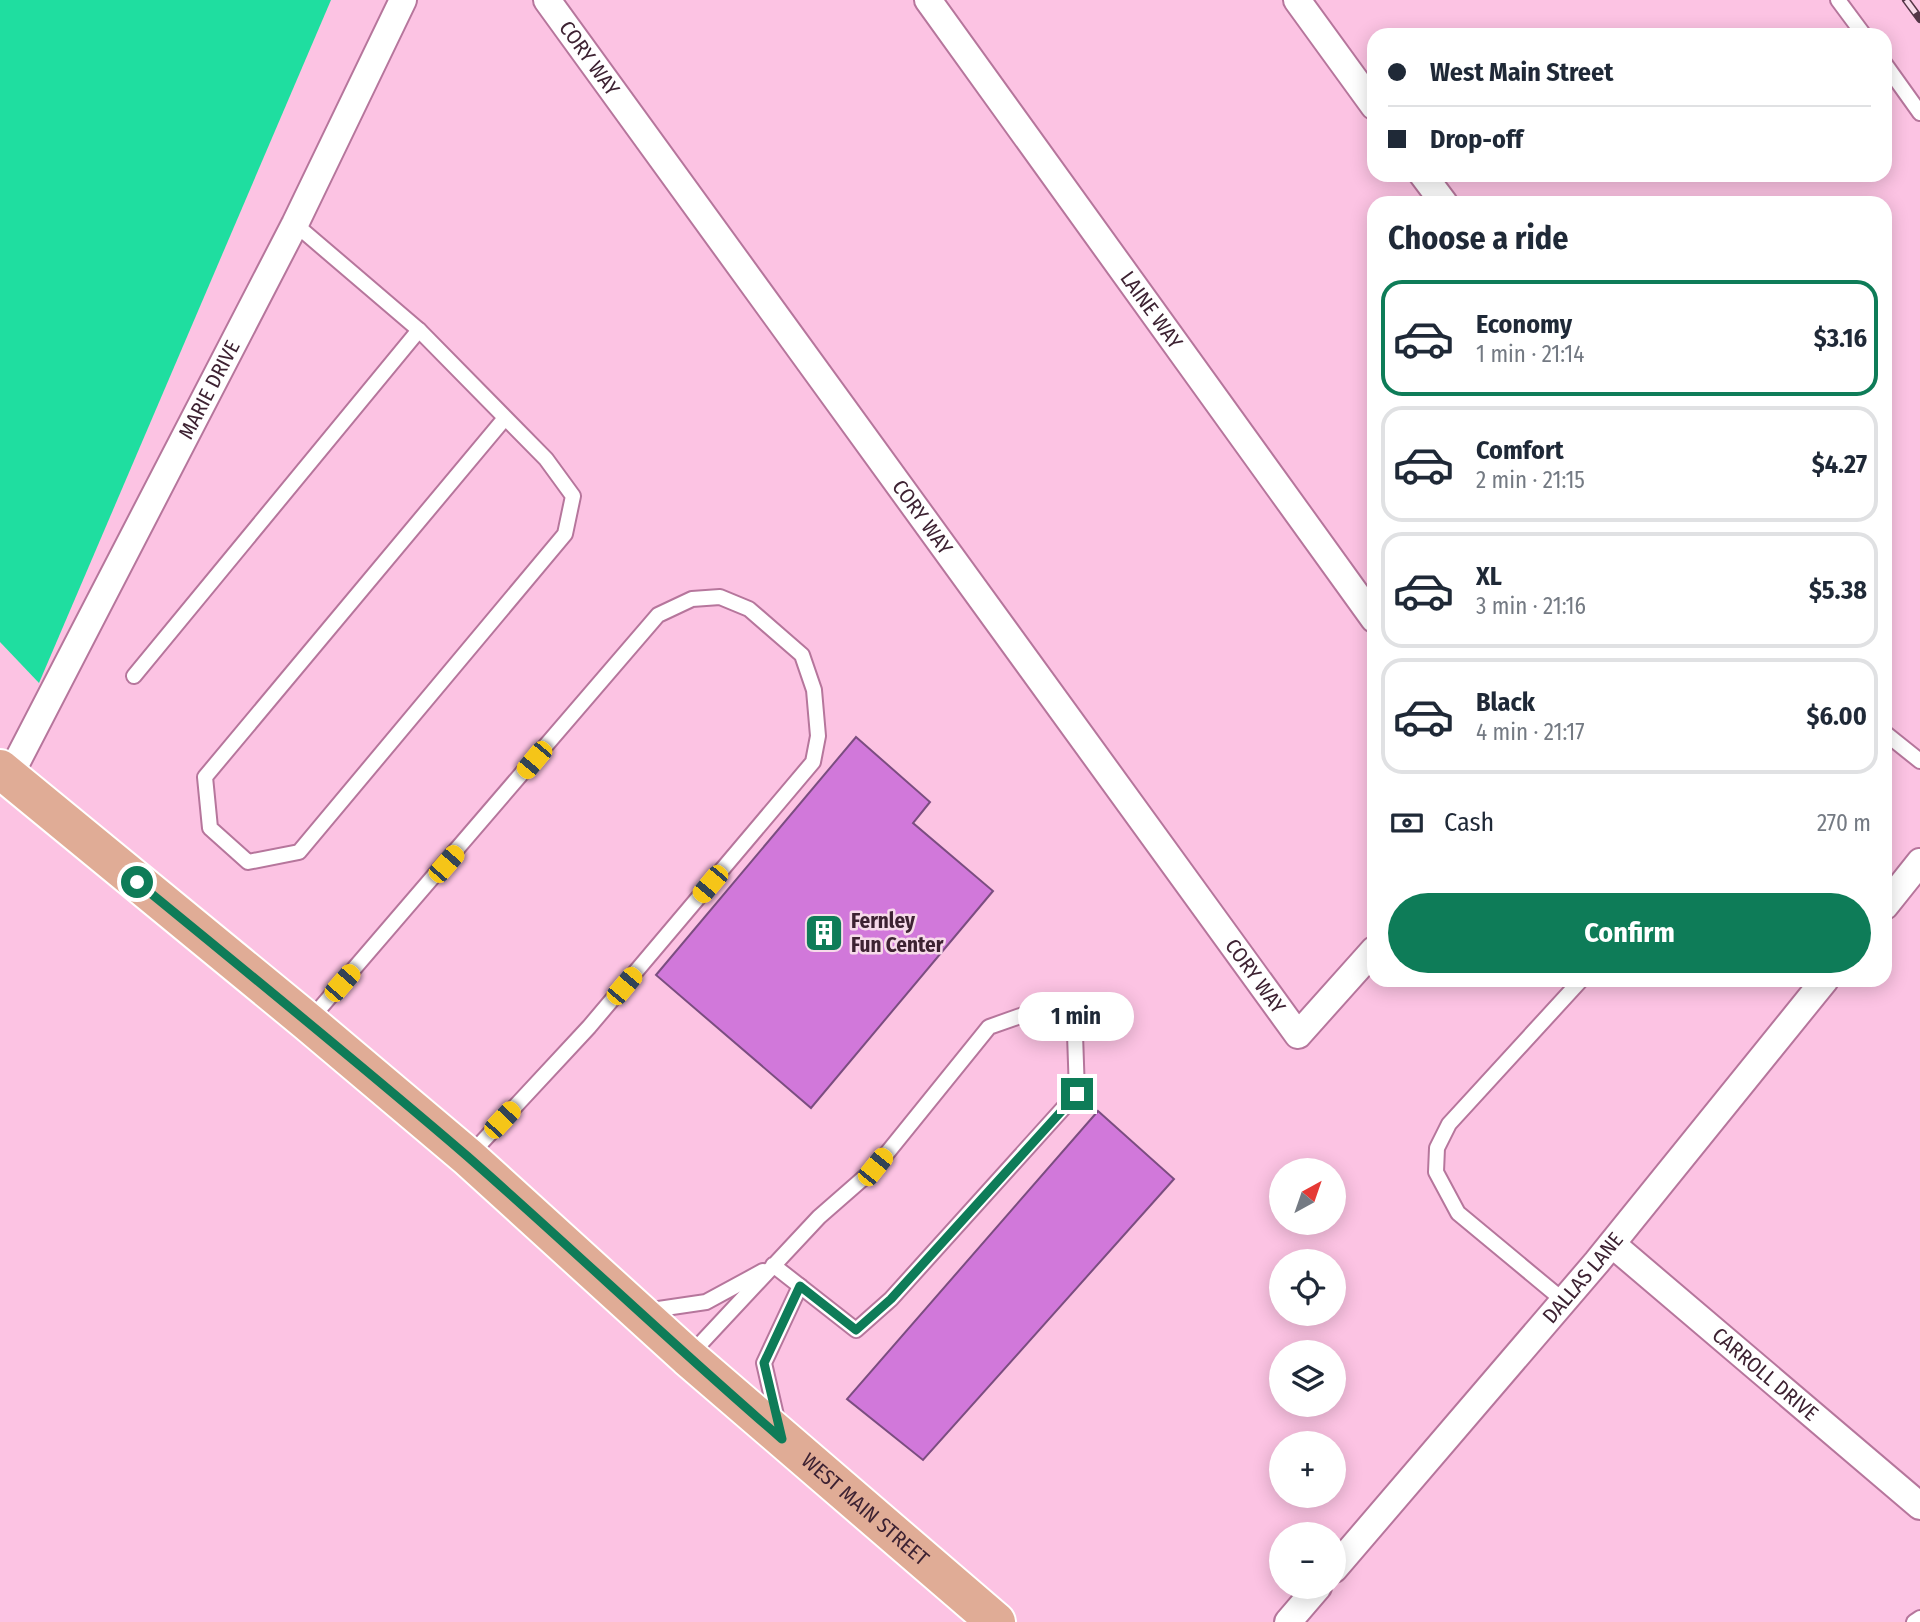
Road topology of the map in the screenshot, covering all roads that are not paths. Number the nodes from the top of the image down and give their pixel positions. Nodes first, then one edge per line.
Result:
1 (403, 0) edge
2 (547, 0) edge
3 (928, 0) edge
4 (1297, 0) edge
5 (1838, 0) edge
6 (1859, 28) edge
7 (1892, 74) edge
8 (1367, 96) edge
9 (1920, 113) edge
10 (295, 224) junction
11 (419, 330) junction
12 (505, 418) junction
13 (1367, 609) edge
14 (134, 676) dead end
15 (1892, 739) edge
16 (1920, 761) edge
17 (5, 773) edge
18 (1920, 862) edge
19 (1892, 897) edge
20 (1367, 958) edge
21 (1575, 987) edge
22 (1819, 987) edge
23 (308, 1022) junction
24 (468, 1157) junction
25 (1612, 1244) junction
26 (774, 1265) junction
27 (800, 1286) junction
28 (1564, 1301) junction
29 (638, 1312) junction
30 (688, 1357) junction
31 (782, 1439) junction
32 (1920, 1506) edge
33 (1346, 1555) edge
34 (1308, 1599) edge
35 (1920, 1618) edge
36 (996, 1622) edge
37 (1288, 1622) edge
38 (1914, 1622) edge

1 - 10 street, MARIE DRIVE
2 - 20 street, CORY WAY
3 - 13 street, LAINE WAY
4 - 8 street
5 - 6 lane
7 - 9 lane
10 - 11 lane
10 - 17 street, MARIE DRIVE
11 - 12 lane
11 - 14 lane
12 - 12 lane
15 - 16 lane
17 - 23 main road, WEST MAIN STREET
18 - 19 street
21 - 28 lane
22 - 25 street, DALLAS LANE
23 - 24 main road, WEST MAIN STREET
23 - 24 lane
24 - 29 main road, WEST MAIN STREET
25 - 28 street, DALLAS LANE
25 - 32 street, CARROLL DRIVE
26 - 27 lane
26 - 27 lane
26 - 29 lane
26 - 30 lane
27 - 31 lane
28 - 33 street, DALLAS LANE
29 - 30 main road, WEST MAIN STREET
30 - 31 main road, WEST MAIN STREET
31 - 36 main road, WEST MAIN STREET
34 - 37 street
35 - 38 lane

